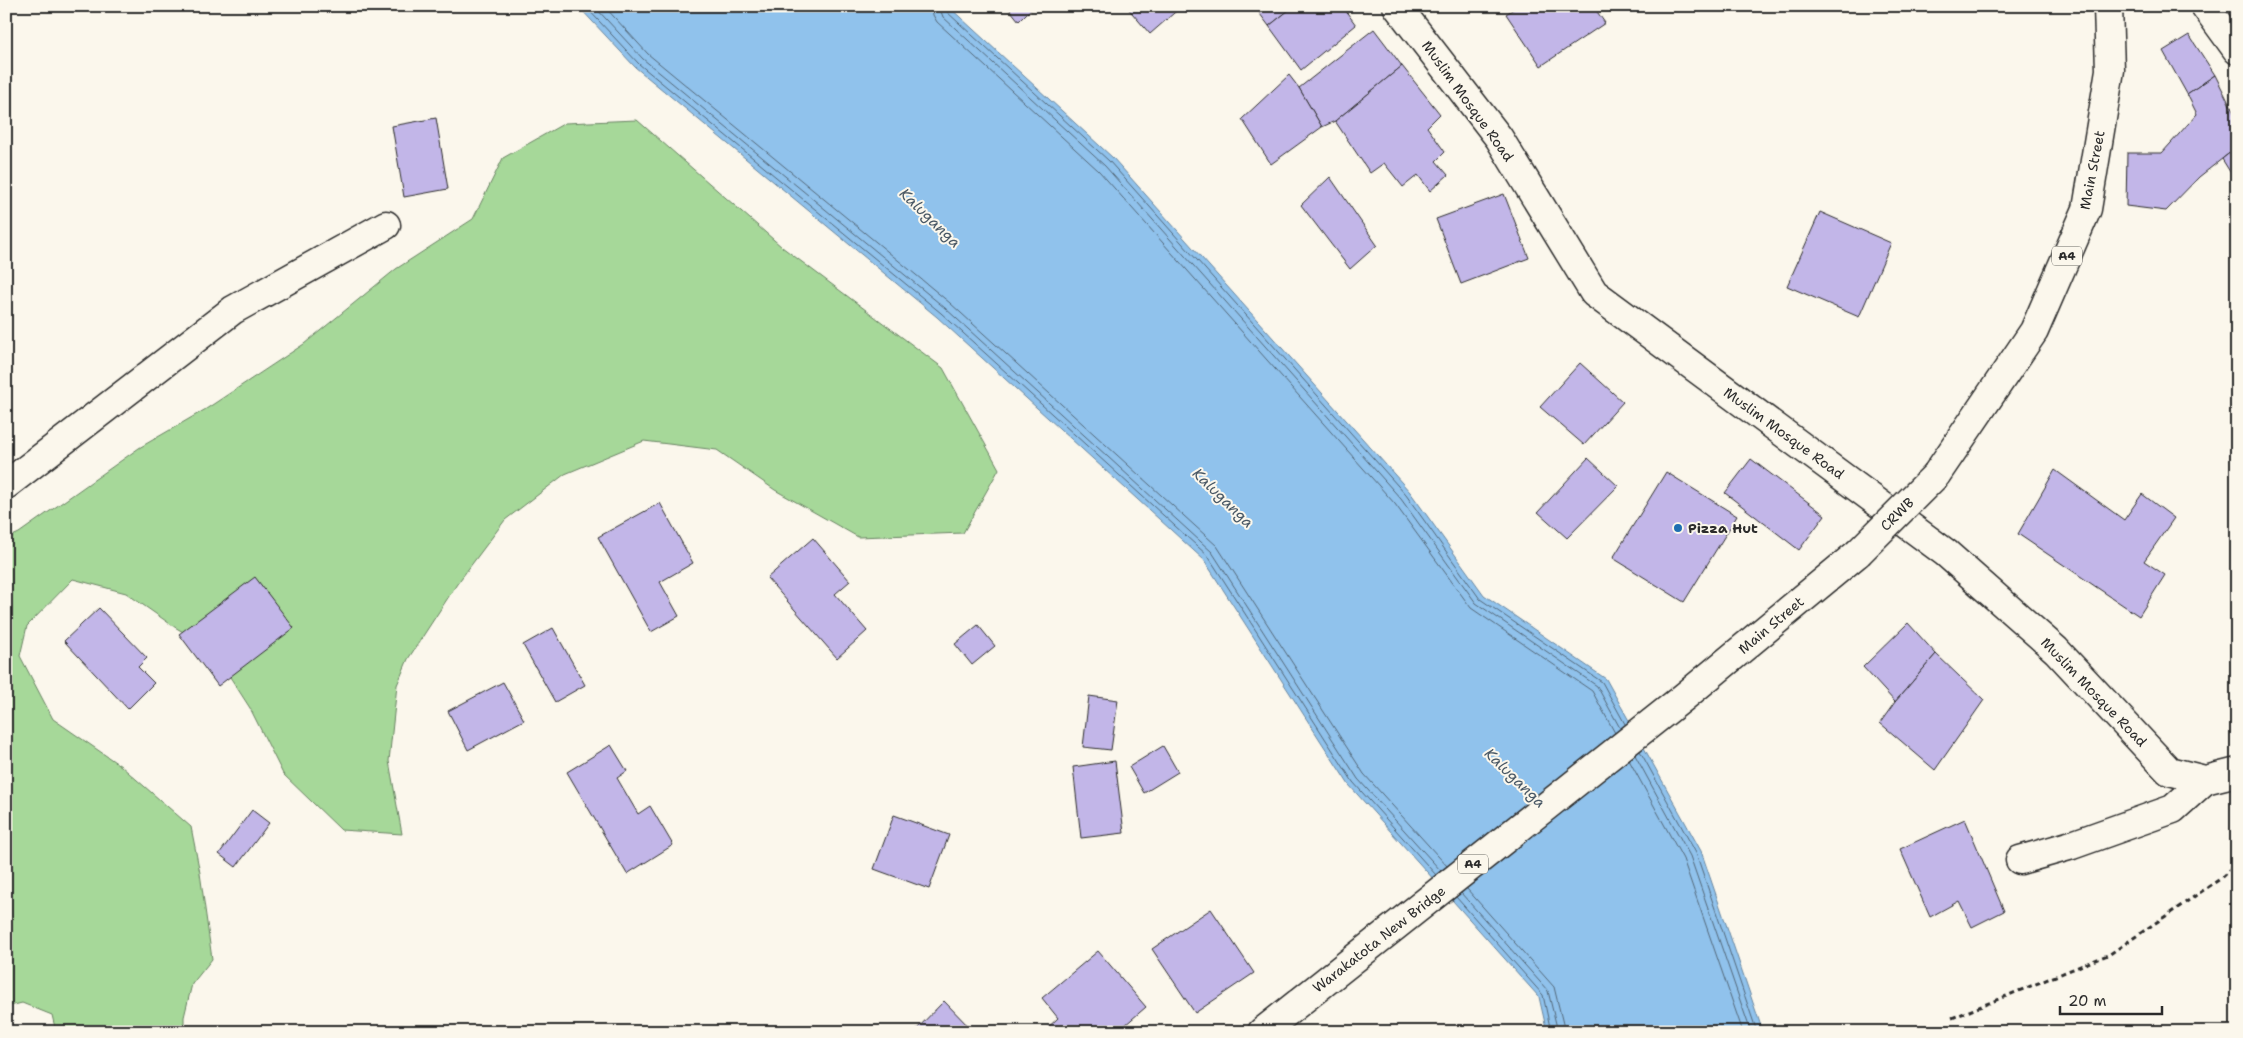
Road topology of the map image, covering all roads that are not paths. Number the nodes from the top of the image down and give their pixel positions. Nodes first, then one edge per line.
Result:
1 (1397, 6) edge
2 (2108, 6) edge
3 (2205, 6) edge
4 (2237, 50) edge
5 (386, 225) dead end
6 (1936, 475) joint
7 (6, 485) edge
8 (1858, 552) joint
9 (1684, 697) joint
10 (2237, 772) edge
11 (2205, 780) junction
12 (2020, 860) dead end
13 (1262, 1032) edge

1 - 11 main road, Muslim Mosque Road
2 - 6 main road, Main Street / A4
3 - 4 main road
5 - 7 main road
6 - 8 main road, CRWB / A4, bridge
8 - 9 main road, Main Street / A4
9 - 13 main road, Warakatota New Bridge / A4
10 - 11 main road, Muslim Mosque Road
11 - 12 main road

